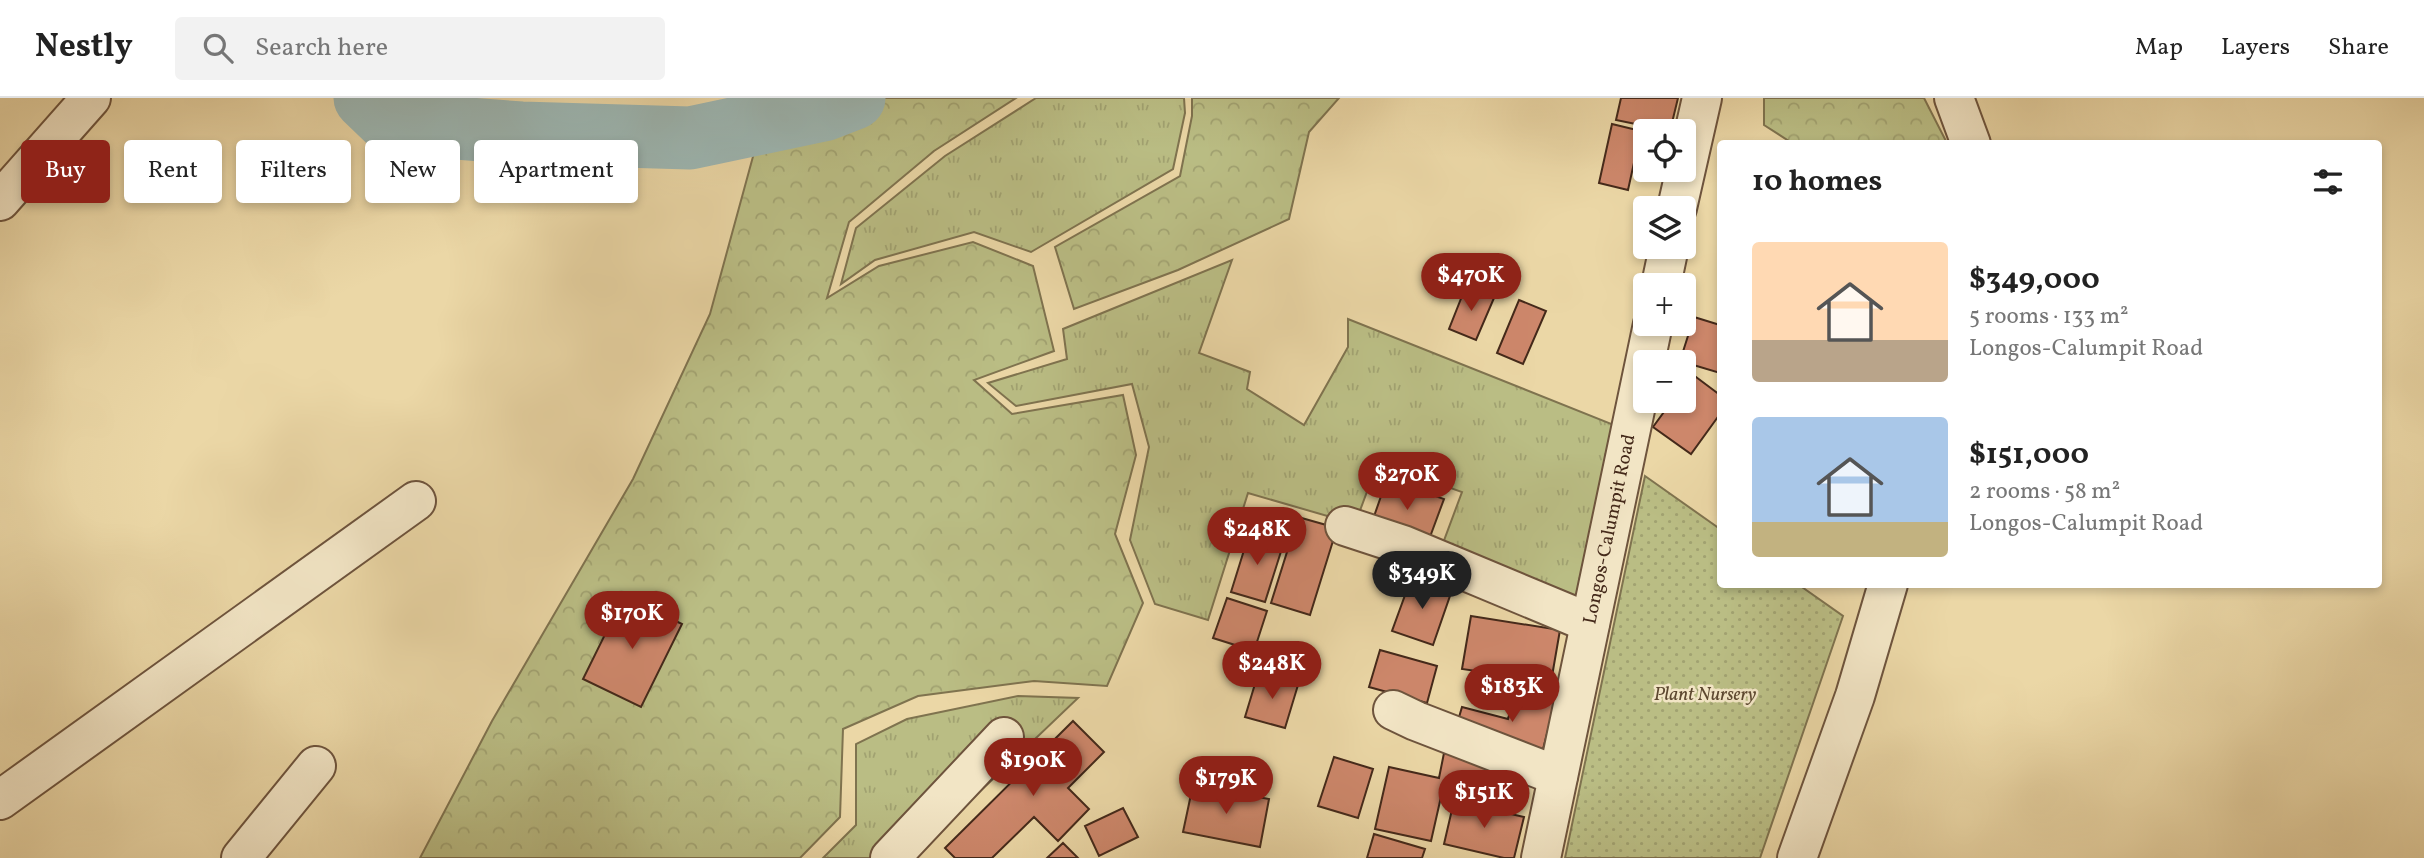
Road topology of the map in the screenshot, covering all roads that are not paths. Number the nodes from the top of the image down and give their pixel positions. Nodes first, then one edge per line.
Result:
1 (91, 98) edge
2 (1702, 98) edge
3 (1954, 98) edge
4 (1970, 140) edge
5 (1680, 196) edge
6 (0, 201) edge
7 (1650, 336) edge
8 (415, 501) dead end
9 (1345, 526) dead end
10 (1887, 588) edge
11 (1590, 623) junction
12 (1393, 710) dead end
13 (1004, 737) dead end
14 (316, 766) dead end
15 (1558, 776) junction
16 (0, 800) edge
17 (241, 858) edge
18 (890, 858) edge
19 (1541, 858) edge
20 (1797, 858) edge

1 - 6 street
2 - 5 street
3 - 4 street
7 - 11 street, Longos-Calumpit Road
8 - 16 street
9 - 11 street
10 - 20 street
11 - 15 street, Longos-Calumpit Road
12 - 15 street
13 - 18 street
14 - 17 street
15 - 19 street, Longos-Calumpit Road

